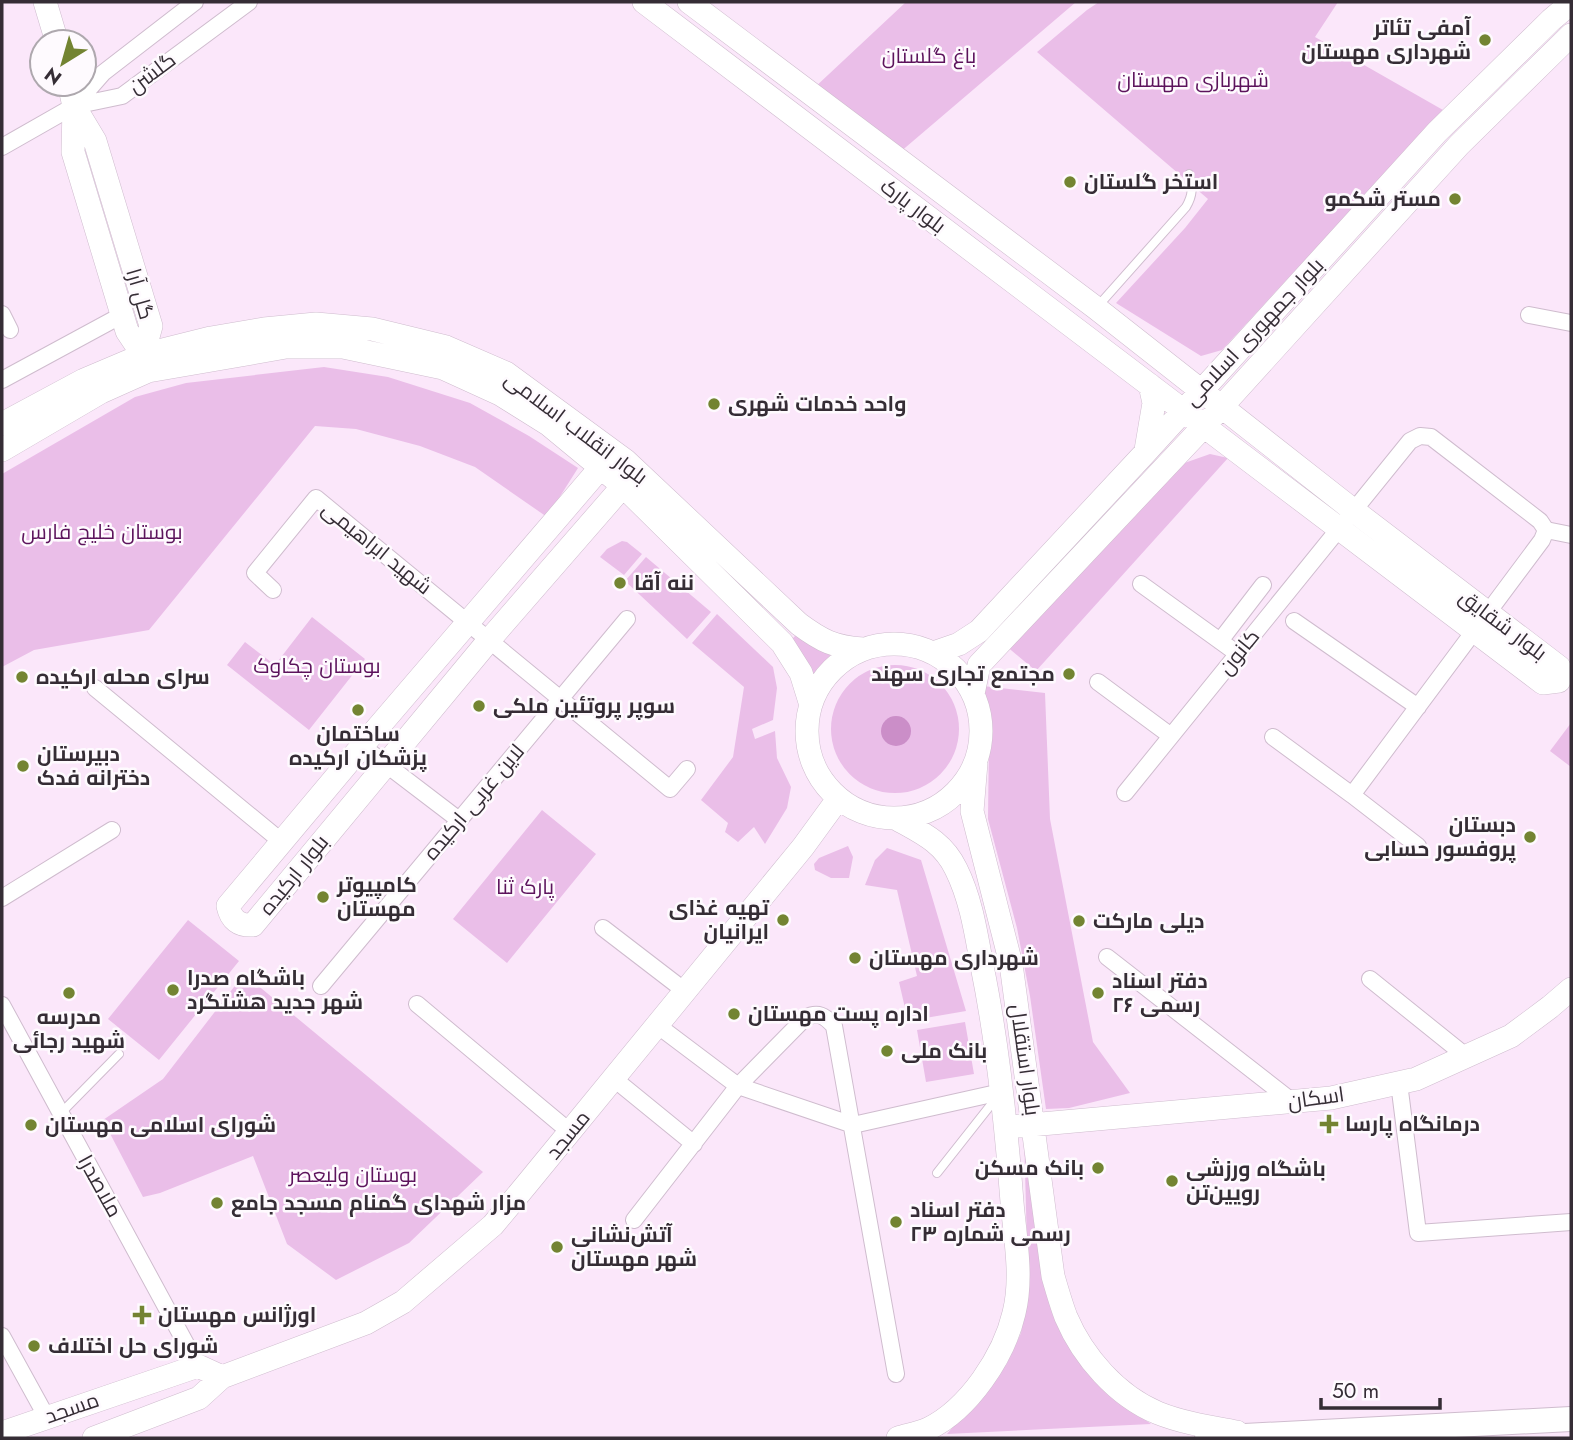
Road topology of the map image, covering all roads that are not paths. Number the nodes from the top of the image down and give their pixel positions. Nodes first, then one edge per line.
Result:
1 (45, 2) edge
2 (195, 2) edge
3 (248, 2) edge
4 (644, 2) edge
5 (689, 2) edge
6 (1571, 4) edge
7 (53, 28) edge
8 (1571, 35) edge
9 (72, 98) edge
10 (74, 106) junction
11 (2, 147) edge
12 (1189, 174) dead end
13 (1096, 308) junction
14 (2, 314) edge
15 (122, 315) junction
16 (1529, 315) dead end
17 (1571, 323) edge
18 (10, 330) dead end
19 (1232, 357) junction
20 (146, 363) junction
21 (1168, 366) junction
22 (1252, 372) junction
23 (2, 380) edge
24 (1150, 385) junction
25 (1200, 391) junction
26 (1220, 407) junction
27 (1182, 410) junction
28 (2, 424) edge
29 (1204, 426) junction
30 (1250, 429) junction
31 (1234, 448) junction
32 (2, 450) edge
33 (1145, 453) junction
34 (626, 461) junction
35 (1169, 463) junction
36 (601, 467) junction
37 (623, 486) junction
38 (1347, 519) junction
39 (1544, 535) junction
40 (1571, 535) edge
41 (1140, 584) dead end
42 (1263, 585) dead end
43 (273, 590) dead end
44 (627, 619) dead end
45 (468, 621) junction
46 (1294, 621) dead end
47 (1482, 623) junction
48 (490, 639) junction
49 (1220, 641) junction
50 (863, 649) junction
51 (933, 653) junction
52 (1238, 653) junction
53 (1098, 682) dead end
54 (95, 688) dead end
55 (973, 694) junction
56 (561, 697) junction
57 (810, 702) junction
58 (1418, 707) junction
59 (1171, 736) junction
60 (1273, 737) dead end
61 (362, 746) junction
62 (975, 763) junction
63 (386, 764) junction
64 (687, 769) dead end
65 (1125, 793) dead end
66 (1352, 795) junction
67 (838, 799) junction
68 (897, 819) junction
69 (459, 820) junction
70 (112, 830) dead end
71 (1418, 846) dead end
72 (294, 851) junction
73 (2, 898) edge
74 (603, 928) dead end
75 (1107, 957) dead end
76 (1370, 979) dead end
77 (321, 986) dead end
78 (1571, 989) edge
79 (685, 990) junction
80 (417, 1004) dead end
81 (2, 1005) edge
82 (657, 1025) junction
83 (119, 1054) dead end
84 (1467, 1057) junction
85 (613, 1078) junction
86 (1399, 1083) junction
87 (738, 1086) junction
88 (1001, 1092) junction
89 (1293, 1102) junction
90 (61, 1113) junction
91 (1034, 1123) junction
92 (853, 1125) junction
93 (1006, 1128) junction
94 (570, 1132) junction
95 (694, 1144) junction
96 (937, 1172) dead end
97 (634, 1220) dead end
98 (1571, 1222) edge
99 (2, 1336) edge
100 (198, 1366) junction
101 (896, 1374) dead end
102 (222, 1377) junction
103 (46, 1416) junction
104 (1571, 1419) edge
105 (1397, 1427) junction
106 (2, 1433) edge
107 (1256, 1436) junction
108 (94, 1438) edge
109 (898, 1438) edge
110 (1207, 1438) edge
111 (1454, 1438) edge
112 (1550, 1438) edge

1 - 7 street
2 - 10 street, گلشن
3 - 10 street, گلشن
4 - 24 street, بلوار پارک
5 - 13 street, بلوار پارک
6 - 19 street, بلوار جمهوری اسلامی
8 - 22 street, بلوار جمهوری اسلامی
9 - 10 street
10 - 11 street
10 - 15 street, گل آرا
10 - 20 street, گل آرا
12 - 13 lane
13 - 21 street, بلوار پارک
14 - 18 street
15 - 20 street, گل آرا
15 - 23 street
16 - 17 street
19 - 21 street
19 - 25 street, بلوار جمهوری اسلامی
20 - 28 street, بلوار انقلاب اسلامی
20 - 32 street, بلوار انقلاب اسلامی
20 - 34 street, بلوار انقلاب اسلامی
20 - 36 street, بلوار انقلاب اسلامی
21 - 25 street, بلوار پارک
22 - 26 street, بلوار جمهوری اسلامی
22 - 30 street
24 - 27 street, بلوار پارک
24 - 33 street
25 - 26 street, بلوار پارک
25 - 27 street, بلوار جمهوری اسلامی
26 - 29 street, بلوار جمهوری اسلامی
26 - 30 street, بلوار شقایق
27 - 29 street, بلوار پارک
27 - 33 street, بلوار جمهوری اسلامی
29 - 31 street, بلوار شقایق
29 - 35 street, بلوار جمهوری اسلامی
30 - 38 street, بلوار شقایق
31 - 35 street
31 - 38 street, بلوار شقایق
33 - 51 street, بلوار جمهوری اسلامی
34 - 36 street
34 - 37 street
34 - 50 street, بلوار انقلاب اسلامی
35 - 55 street, بلوار جمهوری اسلامی
36 - 37 street, بلوار انقلاب اسلامی
36 - 45 street, بلوار ارکیده
37 - 48 street, بلوار ارکیده
37 - 57 street, بلوار انقلاب اسلامی
38 - 39 street, کانون
38 - 47 street, بلوار شقایق
38 - 52 street, کانون
39 - 40 street
39 - 47 street
41 - 49 street
42 - 49 street
43 - 45 street, شهید ابراهیمی
44 - 56 street, لاین غربی ارکیده
45 - 48 street
45 - 61 street, بلوار ارکیده
46 - 58 street
47 - 58 street
48 - 56 street
48 - 63 street, بلوار ارکیده
49 - 52 street
50 - 51 street
50 - 57 street
51 - 55 street
52 - 59 street, کانون
53 - 59 street
54 - 72 street
55 - 62 street
56 - 64 street
56 - 69 street, لاین غربی ارکیده
57 - 67 street
58 - 66 street
59 - 65 street, کانون
60 - 66 street
61 - 63 street
61 - 72 street, بلوار ارکیده
62 - 68 street
62 - 91 street, بلوار استقلال
63 - 69 street
63 - 72 street, بلوار ارکیده
66 - 71 street
67 - 68 street
67 - 79 street, مسجد
68 - 88 street, بلوار استقلال
69 - 77 street, لاین غربی ارکیده
70 - 73 street
74 - 79 street
75 - 89 street
76 - 84 street
78 - 84 street, اسکان
79 - 82 street, مسجد
80 - 94 street
81 - 90 street, ملاصدرا
82 - 85 street, مسجد
82 - 87 street
83 - 90 lane
84 - 86 street, اسکان
85 - 94 street, مسجد
85 - 95 street
86 - 89 street, اسکان
86 - 98 street
87 - 92 street
87 - 92 street
87 - 95 street
88 - 92 street
88 - 93 street, بلوار استقلال
88 - 96 lane
89 - 91 street, اسکان
90 - 100 street, ملاصدرا
91 - 93 street, اسکان
91 - 107 street, بلوار استقلال
92 - 101 street
93 - 109 street, بلوار استقلال
94 - 102 street, مسجد
95 - 97 street
99 - 103 street
100 - 102 street
100 - 103 street, مسجد
102 - 108 street, مسجد
103 - 106 street, مسجد
104 - 105 main road
105 - 107 main road
105 - 111 main road
107 - 110 main road
111 - 112 main road

